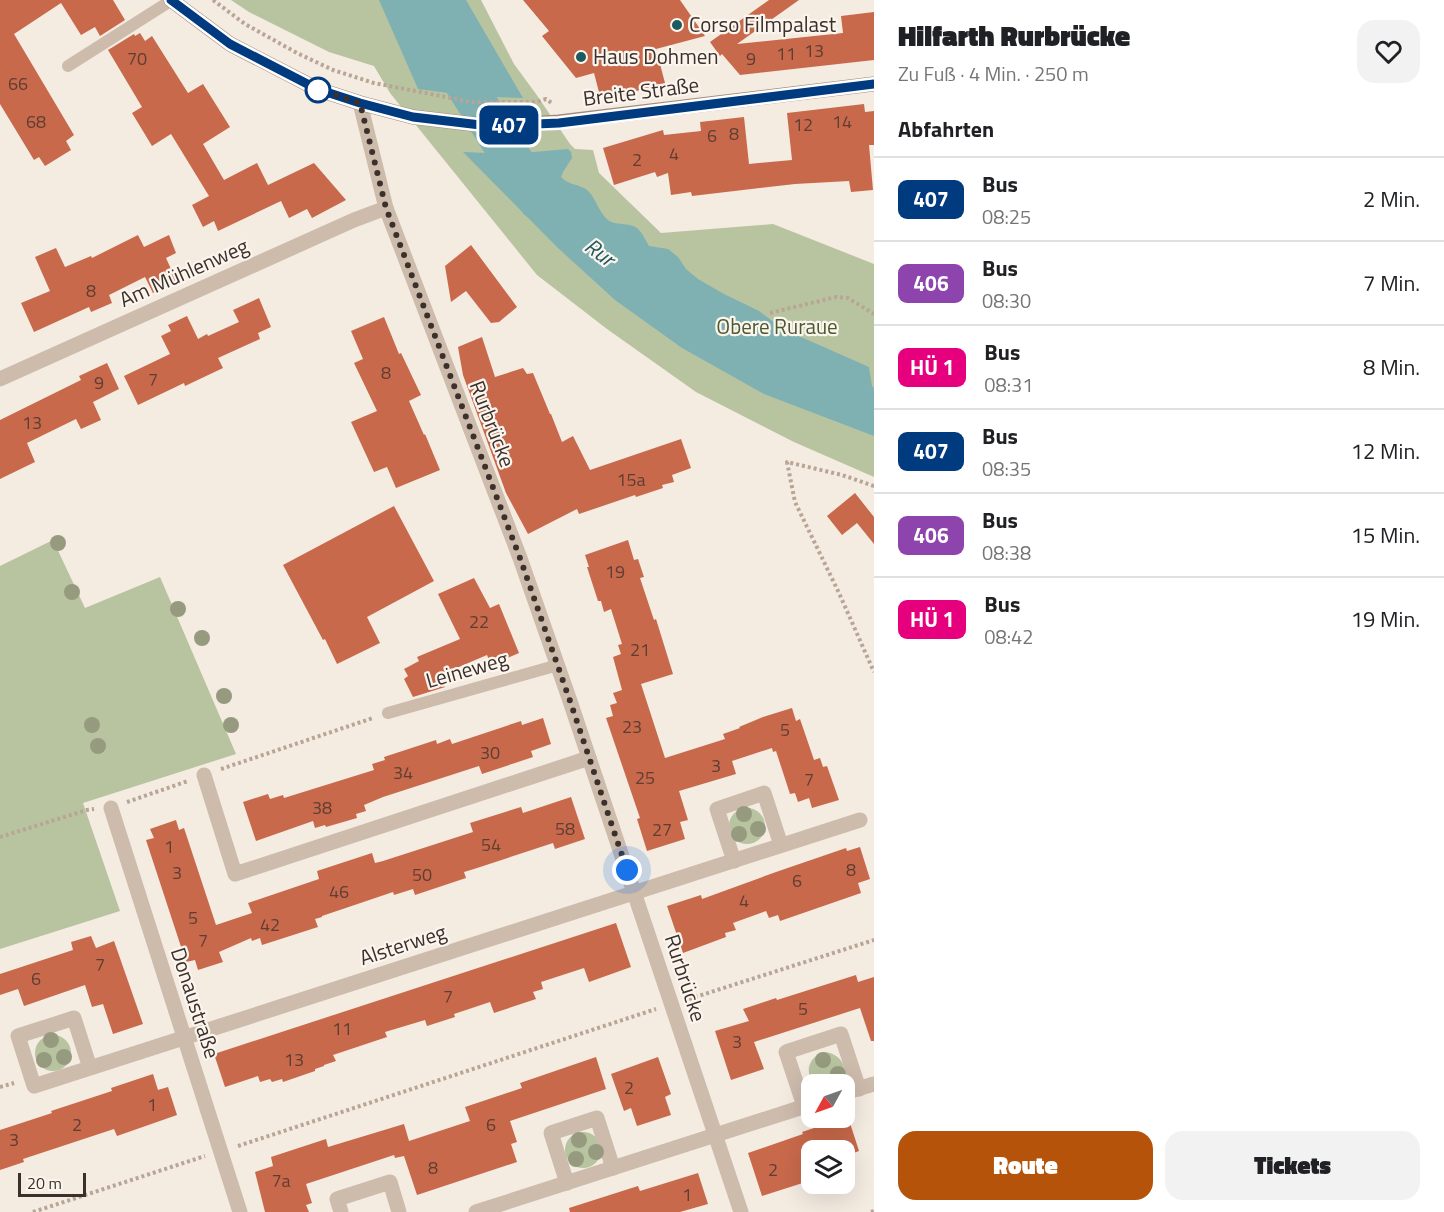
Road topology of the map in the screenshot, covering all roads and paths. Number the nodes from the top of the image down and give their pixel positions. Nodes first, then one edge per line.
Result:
1 (171, 0) edge
2 (213, 0) edge
3 (68, 66) dead end
4 (874, 84) edge
5 (536, 102) dead end
6 (360, 103) junction
7 (386, 208) junction
8 (770, 313) dead end
9 (874, 314) edge
10 (0, 379) edge
11 (874, 486) edge
12 (558, 665) junction
13 (874, 672) edge
14 (388, 713) dead end
15 (589, 758) junction
16 (204, 775) dead end
17 (111, 808) dead end
18 (860, 820) dead end
19 (781, 845) junction
20 (734, 861) junction
21 (634, 893) junction
22 (874, 940) edge
23 (671, 1004) junction
24 (184, 1038) junction
25 (90, 1068) junction
26 (854, 1074) edge
27 (801, 1088) edge
28 (801, 1107) edge
29 (715, 1136) junction
30 (220, 1151) junction
31 (613, 1168) junction
32 (567, 1183) junction
33 (33, 1212) edge
34 (240, 1212) edge
35 (341, 1212) edge
36 (399, 1212) edge
37 (477, 1212) edge
38 (741, 1212) edge

1 - 3 lane
1 - 6 main road, Breite Straße
2 - 5 path
4 - 6 main road, Breite Straße
6 - 7 street, Rurbrücke
7 - 10 street, Am Mühlenweg
7 - 12 street, Rurbrücke
8 - 9 path
11 - 13 path
12 - 14 lane, Leineweg
12 - 15 street, Rurbrücke
15 - 16 street
15 - 21 street, Rurbrücke
17 - 24 street, Donaustraße
18 - 19 street, Alsterweg
19 - 20 street, Alsterweg
19 - 20 street
20 - 21 street, Alsterweg
21 - 23 street, Rurbrücke
21 - 24 street, Alsterweg
22 - 23 path
23 - 29 street, Rurbrücke
23 - 30 path
24 - 25 street, Alsterweg
24 - 30 street, Donaustraße
25 - 25 street, Alsterweg
26 - 27 street
28 - 29 street
29 - 31 street
29 - 38 street, Rurbrücke
30 - 33 path
30 - 34 street, Donaustraße
31 - 32 street
31 - 32 street
32 - 37 street
35 - 36 street

